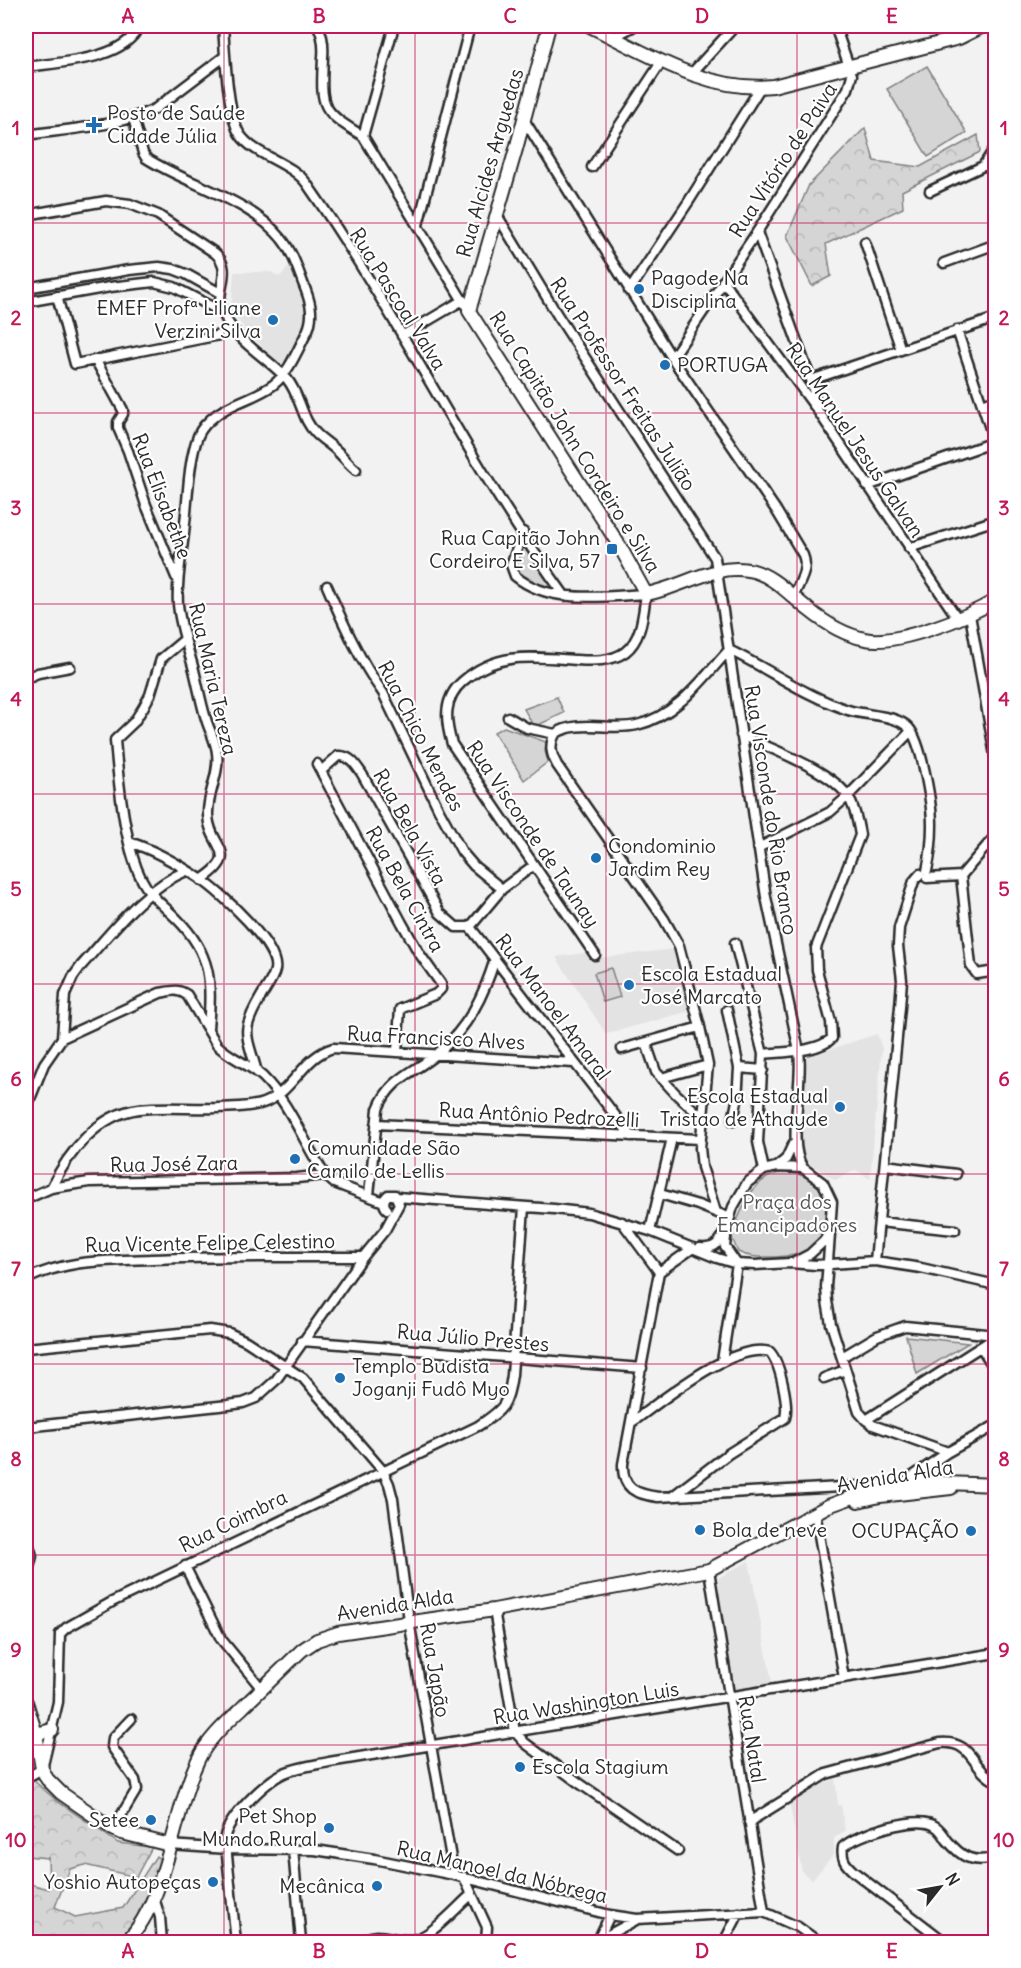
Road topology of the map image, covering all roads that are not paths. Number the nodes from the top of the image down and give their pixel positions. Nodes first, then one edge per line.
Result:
1 (139, 26) edge
2 (223, 26) edge
3 (318, 26) edge
4 (384, 26) edge
5 (394, 26) edge
6 (470, 26) edge
7 (549, 26) edge
8 (590, 26) edge
9 (634, 26) edge
10 (735, 26) edge
11 (835, 26) edge
12 (983, 26) edge
13 (391, 37) junction
14 (614, 37) junction
15 (225, 56) junction
16 (662, 60) junction
17 (849, 66) junction
18 (26, 67) edge
19 (692, 73) junction
20 (760, 87) junction
21 (133, 118) junction
22 (523, 118) junction
23 (26, 135) edge
24 (363, 136) junction
25 (996, 146) edge
26 (983, 166) junction
27 (996, 166) edge
28 (592, 167) dead end
29 (930, 191) dead end
30 (496, 214) junction
31 (26, 215) edge
32 (418, 225) junction
33 (757, 232) junction
34 (865, 242) dead end
35 (996, 244) edge
36 (944, 263) dead end
37 (723, 281) junction
38 (26, 288) edge
39 (629, 291) junction
40 (220, 293) junction
41 (57, 296) junction
42 (26, 302) edge
43 (466, 305) junction
44 (222, 312) junction
45 (996, 318) edge
46 (957, 330) junction
47 (236, 332) junction
48 (402, 336) junction
49 (901, 350) junction
50 (672, 358) junction
51 (96, 361) junction
52 (282, 375) junction
53 (810, 380) junction
54 (996, 399) edge
55 (982, 404) junction
56 (818, 411) junction
57 (995, 444) edge
58 (356, 470) dead end
59 (867, 486) junction
60 (996, 520) edge
61 (523, 532) junction
62 (909, 548) junction
63 (718, 572) junction
64 (177, 580) junction
65 (327, 586) dead end
66 (646, 594) junction
67 (566, 596) junction
68 (793, 597) junction
69 (996, 600) edge
70 (964, 617) junction
71 (184, 639) junction
72 (729, 650) junction
73 (70, 667) dead end
74 (26, 678) edge
75 (508, 717) dead end
76 (911, 731) junction
77 (555, 734) junction
78 (741, 735) junction
79 (996, 761) edge
80 (319, 768) joint
81 (848, 796) junction
82 (996, 836) edge
83 (129, 842) junction
84 (758, 848) junction
85 (534, 865) junction
86 (186, 871) junction
87 (926, 875) junction
88 (961, 876) junction
89 (201, 880) junction
90 (502, 889) junction
91 (150, 893) junction
92 (470, 927) junction
93 (735, 943) dead end
94 (595, 955) dead end
95 (495, 959) junction
96 (996, 970) edge
97 (727, 1010) dead end
98 (700, 1027) junction
99 (208, 1028) junction
100 (62, 1038) junction
101 (646, 1043) junction
102 (622, 1048) dead end
103 (799, 1051) junction
104 (398, 1052) junction
105 (437, 1054) junction
106 (764, 1054) junction
107 (574, 1063) junction
108 (708, 1065) junction
109 (739, 1068) junction
110 (763, 1070) junction
111 (257, 1072) junction
112 (661, 1078) junction
113 (279, 1096) junction
114 (26, 1109) edge
115 (703, 1118) junction
116 (733, 1121) dead end
117 (376, 1124) junction
118 (631, 1136) junction
119 (672, 1138) junction
120 (795, 1138) junction
121 (700, 1139) junction
122 (885, 1165) junction
123 (776, 1167) junction
124 (803, 1168) junction
125 (764, 1170) junction
126 (956, 1174) dead end
127 (325, 1175) junction
128 (51, 1188) junction
129 (660, 1194) junction
130 (370, 1195) junction
131 (26, 1199) edge
132 (386, 1203) junction
133 (398, 1203) junction
134 (524, 1207) junction
135 (716, 1212) junction
136 (622, 1222) junction
137 (879, 1222) junction
138 (728, 1223) junction
139 (385, 1230) junction
140 (955, 1230) dead end
141 (650, 1231) junction
142 (830, 1231) junction
143 (693, 1248) junction
144 (363, 1257) junction
145 (876, 1261) junction
146 (793, 1263) junction
147 (737, 1264) junction
148 (827, 1265) junction
149 (659, 1272) junction
150 (26, 1279) edge
151 (996, 1285) edge
152 (996, 1336) edge
153 (302, 1341) junction
154 (981, 1347) junction
155 (26, 1348) edge
156 (842, 1357) junction
157 (514, 1358) junction
158 (722, 1361) junction
159 (286, 1366) junction
160 (642, 1368) junction
161 (845, 1370) junction
162 (996, 1371) edge
163 (824, 1378) dead end
164 (866, 1420) junction
165 (632, 1422) junction
166 (996, 1425) edge
167 (26, 1427) edge
168 (948, 1452) junction
169 (383, 1471) junction
170 (904, 1482) junction
171 (889, 1484) junction
172 (967, 1485) junction
173 (996, 1485) edge
174 (673, 1496) junction
175 (880, 1496) junction
176 (828, 1506) junction
177 (815, 1512) junction
178 (26, 1535) edge
179 (185, 1566) junction
180 (709, 1570) junction
181 (26, 1580) edge
182 (494, 1610) junction
183 (409, 1621) junction
184 (996, 1653) edge
185 (844, 1678) junction
186 (262, 1689) junction
187 (729, 1696) junction
188 (26, 1702) edge
189 (131, 1719) dead end
190 (52, 1730) junction
191 (514, 1732) junction
192 (36, 1734) junction
193 (432, 1745) junction
194 (42, 1769) junction
195 (26, 1778) edge
196 (996, 1781) edge
197 (749, 1822) junction
198 (113, 1828) junction
199 (170, 1845) junction
200 (226, 1849) junction
201 (293, 1849) junction
202 (678, 1851) dead end
203 (996, 1858) edge
204 (454, 1875) junction
205 (464, 1877) junction
206 (471, 1895) junction
207 (154, 1898) junction
208 (764, 1912) junction
209 (739, 1913) junction
210 (610, 1915) junction
211 (637, 1919) junction
212 (996, 1939) edge
213 (126, 1942) edge
214 (162, 1942) edge
215 (236, 1942) edge
216 (301, 1942) edge
217 (362, 1942) edge
218 (486, 1942) edge
219 (597, 1942) edge
220 (724, 1942) edge
221 (819, 1942) edge
222 (945, 1942) edge
223 (992, 1942) edge

1 - 18 street
2 - 15 street, Rua Pascoal Valva
3 - 24 street
4 - 13 street
5 - 13 street
6 - 32 street
7 - 22 main road, Rua Alcides Arguedas
8 - 14 main road
9 - 14 street
10 - 19 street
11 - 17 street
12 - 17 main road
13 - 24 street
14 - 16 main road
15 - 21 street
15 - 48 street, Rua Pascoal Valva
16 - 19 main road
16 - 28 street
17 - 20 main road
17 - 33 street, Rua Vitório de Paiva
19 - 20 main road
20 - 39 street
21 - 23 street
21 - 52 street
22 - 30 main road, Rua Alcides Arguedas
22 - 39 street
24 - 32 street
25 - 26 street
26 - 27 street
26 - 29 street
30 - 43 main road, Rua Alcides Arguedas
30 - 63 street, Rua Professor Freitas Julião
31 - 40 street
32 - 43 street
33 - 37 street, Rua Vitório de Paiva
33 - 53 street
34 - 49 street
35 - 36 street
37 - 50 street, Rua Vitório de Paiva
37 - 56 street, Rua Manuel Jesus Galvan
38 - 40 street
39 - 50 street
40 - 44 street
41 - 42 street
41 - 44 street
41 - 51 street
43 - 48 street
43 - 66 main road, Rua Capitão John Cordeiro e Silva
44 - 47 street
45 - 46 street
46 - 49 street
46 - 55 street
47 - 51 street
47 - 52 street
48 - 61 street, Rua Pascoal Valva
49 - 53 street
50 - 68 street
51 - 64 street, Rua Elisabethe
52 - 58 street
52 - 64 street, Rua Maria Tereza
53 - 56 street
54 - 55 street
55 - 57 street
56 - 59 street, Rua Manuel Jesus Galvan
57 - 59 street
59 - 62 street, Rua Manuel Jesus Galvan
60 - 62 street
61 - 67 street, Rua Pascoal Valva
61 - 67 street
62 - 70 street, Rua Manuel Jesus Galvan
63 - 66 main road
63 - 68 main road
63 - 72 street, Rua Visconde do Rio Branco
64 - 71 street, Rua Maria Tereza
65 - 90 street, Rua Chico Mendes
66 - 67 street
66 - 85 street, Rua Visconde de Taunay
68 - 70 main road
69 - 70 main road
70 - 79 street
71 - 83 street
71 - 89 street, Rua Maria Tereza
72 - 76 street
72 - 77 street
72 - 78 street, Rua Visconde do Rio Branco
73 - 74 street
75 - 77 street
76 - 81 street
76 - 87 street
77 - 98 street
78 - 81 street
78 - 84 street, Rua Visconde do Rio Branco
80 - 92 street, Rua Bela Vista
80 - 104 street, Rua Bela Cintra
81 - 84 street
81 - 103 street
82 - 88 street
83 - 86 street
83 - 91 street
84 - 103 street, Rua Visconde do Rio Branco
85 - 90 street
85 - 94 street, Rua Visconde de Taunay
86 - 89 street
86 - 91 street
87 - 88 street
87 - 122 street
88 - 96 street
89 - 111 street
90 - 92 street
91 - 99 street
91 - 100 street
92 - 95 street, Rua Manoel Amaral
93 - 106 street
95 - 105 street
95 - 107 street, Rua Manoel Amaral
97 - 109 street
98 - 101 street
98 - 108 street
99 - 100 street
99 - 111 street
100 - 114 street
101 - 102 street
101 - 112 street
103 - 106 street
103 - 120 street, Rua Visconde do Rio Branco
104 - 105 street, Rua Francisco Alves
104 - 113 street, Rua Francisco Alves
105 - 107 street, Rua Francisco Alves
105 - 117 street
106 - 110 street
107 - 118 street, Rua Manoel Amaral
108 - 112 street
108 - 115 street
109 - 110 street
109 - 116 street
110 - 125 street
111 - 113 street
112 - 115 street
113 - 127 street
113 - 128 street
115 - 121 street
117 - 118 street, Rua Antônio Pedrozelli
117 - 130 street
118 - 119 street, Rua Antônio Pedrozelli
119 - 121 street, Rua Antônio Pedrozelli
119 - 129 street
120 - 123 street
120 - 124 street
121 - 135 street
122 - 126 street
122 - 137 street
123 - 124 street
123 - 125 street
124 - 142 street
125 - 138 street
127 - 128 street, Rua José Zara
127 - 130 street
128 - 131 street, Rua José Zara
129 - 135 street
129 - 141 street
130 - 132 street
132 - 133 street
132 - 133 street
132 - 139 street
133 - 134 street
133 - 139 street
134 - 136 street
134 - 157 street, Rua Coimbra
135 - 138 street
136 - 141 street
136 - 149 street
137 - 140 street
137 - 145 street
138 - 143 street
138 - 147 street
139 - 144 street
141 - 143 street
142 - 146 street
142 - 148 street
143 - 147 street
143 - 149 street
144 - 150 street, Rua Vicente Felipe Celestino
144 - 153 street
145 - 148 street
145 - 151 street
146 - 147 street
146 - 148 street
147 - 158 street
148 - 156 street
149 - 160 street
152 - 154 street
152 - 156 street
153 - 157 street, Rua Júlio Prestes
153 - 159 street
154 - 162 street
154 - 164 street
155 - 159 street, Rua Japão
156 - 161 street
157 - 160 street, Rua Júlio Prestes
157 - 169 street, Rua Coimbra
158 - 165 street
158 - 174 street
159 - 167 street
159 - 169 street, Rua Japão
160 - 165 street
161 - 163 street
161 - 164 street
164 - 168 street
165 - 174 street
166 - 168 street
168 - 170 street
169 - 179 street, Rua Coimbra
169 - 183 street, Rua Japão
170 - 171 main road, Avenida Alda
170 - 172 main road, Avenida Alda
170 - 175 main road
171 - 174 street
171 - 176 main road, Avenida Alda
172 - 173 main road, Avenida Alda
172 - 175 main road, Avenida Alda
175 - 176 main road, Avenida Alda
176 - 177 main road, Avenida Alda
177 - 180 main road, Avenida Alda
177 - 185 street
178 - 181 street
179 - 186 street
179 - 190 street, Rua Coimbra
180 - 182 main road, Avenida Alda
180 - 187 street, Rua Natal
182 - 183 main road, Avenida Alda
182 - 191 street
183 - 186 main road, Avenida Alda
183 - 193 street, Rua Japão
184 - 185 street, Rua Washington Luis
185 - 187 street, Rua Washington Luis
186 - 199 main road, Avenida Alda
187 - 191 street, Rua Washington Luis
187 - 197 street, Rua Natal
188 - 192 main road
189 - 198 street
190 - 192 main road
190 - 194 street, Rua Coimbra
191 - 193 street, Rua Washington Luis
191 - 202 street
192 - 194 main road
193 - 200 street, Rua Washington Luis
193 - 204 street, Rua Japão
194 - 195 street
194 - 198 main road
196 - 197 street
197 - 208 street, Rua Natal
198 - 199 main road
199 - 200 street, Rua Manoel da Nóbrega
199 - 207 main road, Avenida Alda
200 - 201 street, Rua Manoel da Nóbrega
200 - 215 street, Rua Washington Luis
201 - 204 street, Rua Manoel da Nóbrega
201 - 216 street
203 - 222 street
204 - 205 street, Rua Manoel da Nóbrega
205 - 206 street
205 - 210 street, Rua Manoel da Nóbrega
206 - 217 street
206 - 218 street
207 - 213 main road, Avenida Alda
207 - 214 street
208 - 209 street, Rua Manoel da Nóbrega
208 - 221 street, Rua Manoel da Nóbrega
209 - 211 street, Rua Manoel da Nóbrega
209 - 220 street
210 - 211 street, Rua Manoel da Nóbrega
210 - 219 street
211 - 219 street
212 - 223 street

